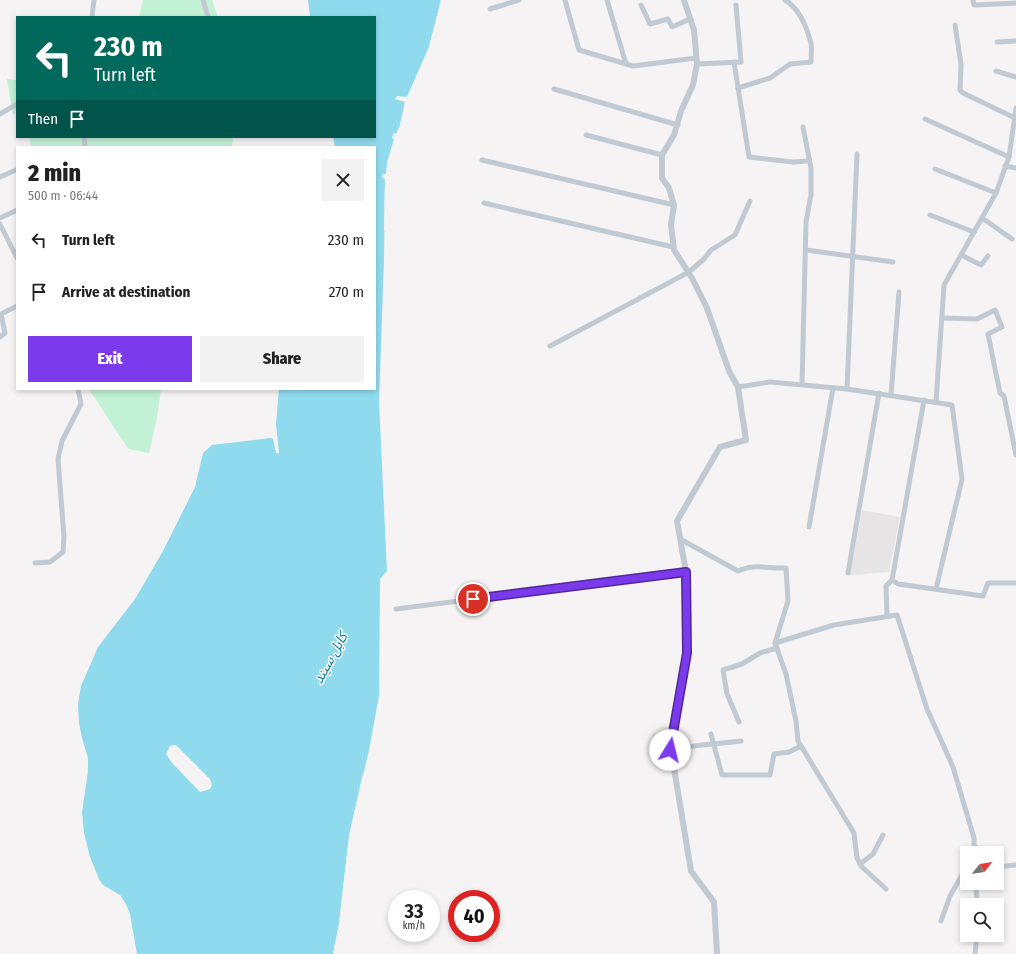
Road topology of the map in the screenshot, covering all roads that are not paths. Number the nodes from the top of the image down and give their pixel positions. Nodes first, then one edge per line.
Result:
1 (94, 0) edge
2 (204, 0) edge
3 (519, 0) edge
4 (565, 0) edge
5 (607, 0) edge
6 (684, 0) edge
7 (785, 0) edge
8 (973, 0) edge
9 (1016, 3) edge
10 (641, 5) dead end
11 (736, 5) dead end
12 (490, 9) dead end
13 (92, 16) edge
14 (208, 16) edge
15 (690, 19) junction
16 (955, 25) dead end
17 (1016, 41) edge
18 (997, 42) dead end
19 (697, 61) junction
20 (734, 62) junction
21 (626, 64) junction
22 (996, 71) dead end
23 (1016, 77) edge
24 (738, 88) junction
25 (554, 89) dead end
26 (16, 105) edge
27 (1016, 108) edge
28 (0, 114) edge
29 (1015, 118) edge
30 (925, 119) dead end
31 (678, 125) junction
32 (803, 127) dead end
33 (586, 135) dead end
34 (858, 154) dead end
35 (662, 155) junction
36 (1009, 157) junction
37 (482, 160) dead end
38 (809, 161) junction
39 (1005, 166) junction
40 (1016, 168) edge
41 (935, 169) dead end
42 (16, 170) dead end
43 (0, 177) edge
44 (996, 193) junction
45 (750, 201) dead end
46 (484, 203) dead end
47 (674, 205) junction
48 (16, 210) edge
49 (930, 215) dead end
50 (0, 218) edge
51 (982, 218) junction
52 (0, 224) edge
53 (974, 232) junction
54 (1012, 238) dead end
55 (673, 247) junction
56 (806, 250) junction
57 (961, 255) junction
58 (16, 256) edge
59 (988, 256) dead end
60 (853, 257) junction
61 (893, 262) dead end
62 (689, 272) junction
63 (899, 292) dead end
64 (16, 306) edge
65 (942, 318) junction
66 (0, 337) edge
67 (550, 346) dead end
68 (802, 385) junction
69 (738, 388) junction
70 (833, 388) junction
71 (846, 389) junction
72 (78, 390) edge
73 (879, 393) junction
74 (891, 395) junction
75 (924, 400) junction
76 (936, 402) junction
77 (1016, 455) edge
78 (809, 527) dead end
79 (680, 539) junction
80 (35, 563) dead end
81 (686, 572) junction
82 (848, 573) dead end
83 (892, 580) junction
84 (1016, 583) edge
85 (936, 589) junction
86 (396, 609) dead end
87 (887, 616) junction
88 (776, 645) junction
89 (739, 722) dead end
90 (711, 734) dead end
91 (741, 741) dead end
92 (714, 745) junction
93 (801, 746) junction
94 (670, 750) junction
95 (883, 836) dead end
96 (975, 846) edge
97 (860, 864) junction
98 (1016, 865) edge
99 (1004, 866) edge
100 (960, 878) edge
101 (886, 889) dead end
102 (941, 921) dead end
103 (976, 942) edge
104 (717, 954) edge
105 (975, 954) edge

1 - 13 street
2 - 14 street
3 - 12 street
4 - 21 street
5 - 21 street
6 - 15 street
7 - 24 street
8 - 9 street
10 - 15 street
11 - 20 street
15 - 19 street
16 - 29 street
17 - 18 street
19 - 20 street
19 - 21 street
19 - 31 street
20 - 24 street
22 - 23 street
24 - 38 street
25 - 31 street
26 - 28 street
27 - 29 street
29 - 36 street
30 - 36 street
31 - 35 street
32 - 38 street
33 - 35 street
34 - 60 street
35 - 47 street
36 - 39 street
37 - 47 street
38 - 56 street
39 - 40 street
39 - 44 street
41 - 44 street
42 - 43 street
44 - 51 street
45 - 62 street
46 - 55 street
47 - 55 street
48 - 50 street
49 - 53 street
51 - 53 street
51 - 54 street
52 - 58 street
53 - 57 street
55 - 62 street
56 - 60 street
56 - 68 street
57 - 59 street
57 - 65 street
60 - 61 street
60 - 71 street
62 - 67 street
62 - 69 street
63 - 74 street
64 - 66 street
65 - 76 street
65 - 77 street
68 - 69 street
68 - 70 street
69 - 79 street
70 - 71 street
70 - 78 street
71 - 73 street
72 - 80 street
73 - 74 street
73 - 82 street
74 - 75 street
75 - 76 street
75 - 83 street
76 - 85 street
79 - 81 street
79 - 88 street
81 - 86 street
81 - 94 street
83 - 85 street
83 - 87 street
84 - 85 street
87 - 88 street
87 - 96 street
88 - 89 street
88 - 93 street
90 - 92 street
91 - 92 street
92 - 93 street
92 - 94 street
93 - 97 street
94 - 104 street
95 - 97 street
97 - 101 street
98 - 99 street
100 - 102 street
103 - 105 street

